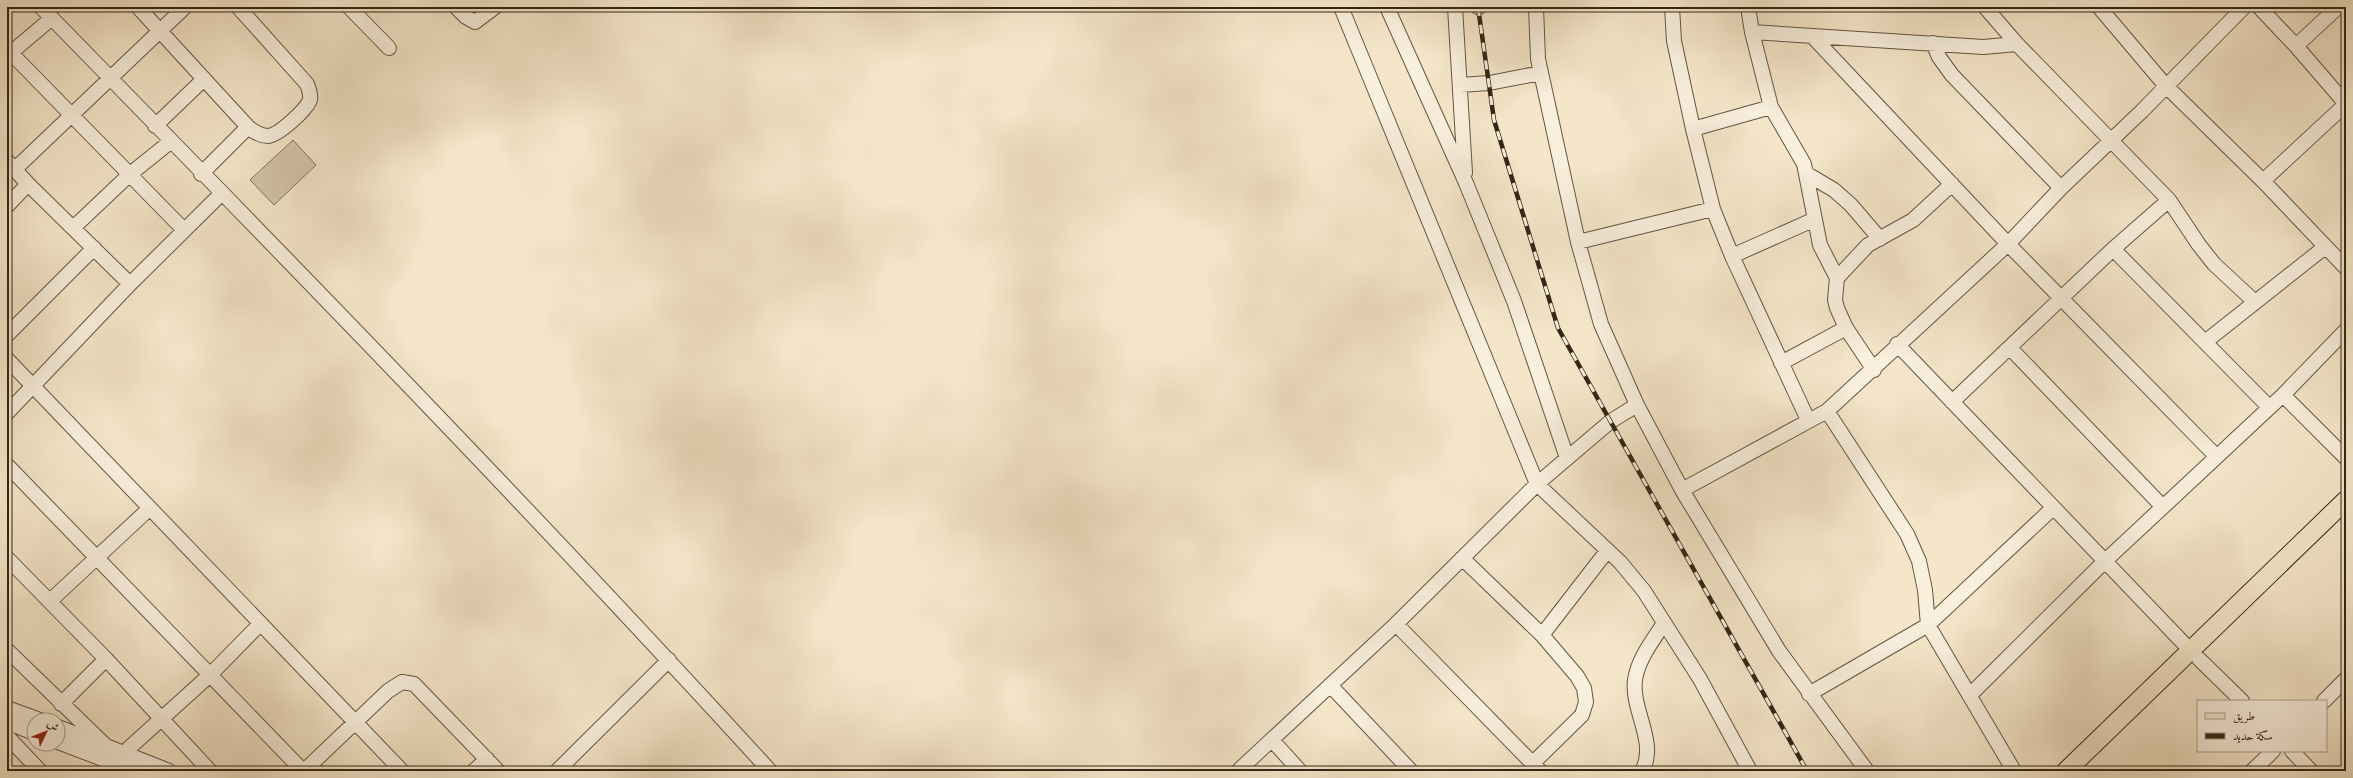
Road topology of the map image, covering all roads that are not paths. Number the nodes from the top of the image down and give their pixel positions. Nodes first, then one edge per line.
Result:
1 (41, 7) edge
2 (138, 7) edge
3 (185, 7) edge
4 (238, 7) edge
5 (349, 7) edge
6 (456, 7) edge
7 (495, 7) edge
8 (1341, 7) edge
9 (1387, 7) edge
10 (1455, 7) edge
11 (1536, 7) edge
12 (1672, 7) edge
13 (1748, 7) edge
14 (1985, 7) edge
15 (2099, 7) edge
16 (2244, 7) edge
17 (2259, 7) edge
18 (2338, 7) edge
19 (52, 18) junction
20 (161, 31) junction
21 (1752, 32) junction
22 (1813, 37) junction
23 (1933, 43) junction
24 (2017, 44) junction
25 (2296, 46) junction
26 (389, 48) dead end
27 (8, 53) edge
28 (1541, 73) junction
29 (204, 78) junction
30 (109, 79) junction
31 (1460, 85) junction
32 (2165, 85) junction
33 (2346, 104) edge
34 (1771, 107) junction
35 (70, 116) junction
36 (155, 126) junction
37 (248, 127) junction
38 (1693, 129) junction
39 (2112, 140) junction
40 (170, 142) junction
41 (11, 165) edge
42 (201, 174) junction
43 (1807, 174) junction
44 (129, 175) junction
45 (2263, 181) junction
46 (1466, 183) junction
47 (28, 184) junction
48 (1952, 184) junction
49 (2061, 188) junction
50 (221, 194) junction
51 (2169, 200) junction
52 (7, 206) edge
53 (1713, 208) junction
54 (1813, 220) junction
55 (73, 228) junction
56 (184, 230) junction
57 (1880, 239) junction
58 (1578, 242) junction
59 (2008, 244) junction
60 (2325, 247) junction
61 (94, 248) junction
62 (2113, 248) junction
63 (1732, 256) junction
64 (2346, 268) edge
65 (1837, 278) junction
66 (130, 284) junction
67 (2062, 298) junction
68 (2255, 302) junction
69 (1846, 328) junction
70 (2346, 330) edge
71 (7, 335) edge
72 (2205, 342) junction
73 (1897, 344) junction
74 (2010, 348) junction
75 (7, 359) edge
76 (1781, 363) junction
77 (1874, 370) junction
78 (34, 387) junction
79 (2283, 395) junction
80 (1952, 402) junction
81 (1637, 405) junction
82 (2269, 407) junction
83 (1827, 411) junction
84 (7, 413) edge
85 (1808, 420) junction
86 (2216, 456) junction
87 (1567, 458) junction
88 (2346, 458) edge
89 (7, 465) edge
90 (1537, 484) junction
91 (1682, 490) junction
92 (2346, 500) edge
93 (2163, 507) junction
94 (150, 508) junction
95 (2053, 508) junction
96 (2346, 517) edge
97 (1607, 551) junction
98 (1462, 558) junction
99 (97, 559) junction
100 (2105, 561) junction
101 (8, 562) edge
102 (50, 602) junction
103 (1664, 623) junction
104 (260, 624) junction
105 (1396, 624) junction
106 (1928, 625) junction
107 (1542, 635) junction
108 (7, 650) edge
109 (2195, 654) junction
110 (106, 659) junction
111 (669, 660) junction
112 (211, 674) junction
113 (1330, 685) junction
114 (2343, 688) edge
115 (1809, 694) junction
116 (1970, 695) junction
117 (2241, 700) edge
118 (2325, 700) edge
119 (62, 704) junction
120 (7, 708) edge
121 (26, 715) edge
122 (160, 719) junction
123 (7, 722) edge
124 (355, 722) junction
125 (26, 730) edge
126 (66, 730) edge
127 (7, 736) edge
128 (1272, 740) junction
129 (66, 745) edge
130 (104, 745) junction
131 (2272, 752) edge
132 (2293, 752) edge
133 (487, 759) junction
134 (121, 763) edge
135 (1536, 767) edge
136 (40, 771) edge
137 (134, 771) edge
138 (169, 771) edge
139 (210, 771) edge
140 (303, 771) edge
141 (402, 771) edge
142 (474, 771) edge
143 (498, 771) edge
144 (557, 771) edge
145 (770, 771) edge
146 (1238, 771) edge
147 (1300, 771) edge
148 (1411, 771) edge
149 (1642, 771) edge
150 (1750, 771) edge
151 (1867, 771) edge
152 (2014, 771) edge
153 (2066, 771) edge
154 (2084, 771) edge
155 (2252, 771) edge
156 (2311, 771) edge

1 - 19 street
2 - 20 street
3 - 20 street
4 - 37 street
5 - 26 street
6 - 7 street
8 - 90 street
9 - 46 street
10 - 31 street
11 - 28 street
12 - 38 street
13 - 21 street
14 - 24 street
15 - 32 street
16 - 32 street
17 - 25 street
18 - 25 street
19 - 27 street
19 - 30 street
20 - 29 street
20 - 30 street
21 - 22 street
21 - 34 street
22 - 23 street
22 - 48 street
23 - 24 street
23 - 49 street
24 - 39 street
25 - 33 street
27 - 35 street
28 - 31 street
28 - 58 street
29 - 36 street
29 - 37 street
30 - 35 street
30 - 36 street
31 - 46 street
32 - 39 street
32 - 45 street
33 - 45 street
34 - 38 street
34 - 43 street
35 - 41 street
35 - 44 street
36 - 40 street
37 - 42 street
38 - 53 street
39 - 49 street
39 - 51 street
40 - 42 street
40 - 44 street
41 - 47 street
42 - 50 street
43 - 54 street
43 - 57 street
44 - 55 street
44 - 56 street
45 - 60 street
46 - 87 street
47 - 52 street
47 - 55 street
48 - 57 street
48 - 59 street
49 - 59 street
50 - 56 street
50 - 111 street
51 - 62 street
51 - 68 street
53 - 58 street
53 - 63 street
54 - 63 street
54 - 65 street
55 - 61 street
56 - 66 street
57 - 65 street
58 - 81 street
59 - 67 street
59 - 73 street
60 - 64 street
60 - 68 street
61 - 66 street
61 - 71 street
62 - 67 street
62 - 72 street
63 - 76 street
65 - 69 street
66 - 78 street
67 - 74 street
67 - 86 street
68 - 72 street
69 - 76 street
69 - 77 street
70 - 79 street
72 - 82 street
73 - 77 street
73 - 80 street
74 - 80 street
74 - 93 street
75 - 78 street
76 - 85 street
77 - 83 street
78 - 84 street
78 - 94 street
79 - 82 street
79 - 88 street
80 - 95 street
81 - 87 street
81 - 91 street
82 - 86 street
83 - 85 street
83 - 106 street
85 - 91 street
86 - 93 street
87 - 90 street
89 - 99 street
90 - 97 street
90 - 98 street
91 - 115 street
92 - 109 main road
93 - 100 street
94 - 99 street
94 - 104 street
95 - 100 street
95 - 106 street
96 - 109 main road
97 - 103 street
97 - 107 street
98 - 105 street
98 - 107 street
99 - 102 street
99 - 112 street
100 - 109 street
100 - 116 street
101 - 102 street
102 - 110 street
103 - 149 street
103 - 150 street
104 - 112 street
104 - 124 street
105 - 113 street
105 - 135 street
106 - 115 street
106 - 116 street
107 - 135 street
108 - 119 street
109 - 117 street
109 - 153 main road
109 - 154 main road
110 - 119 street
110 - 122 street
111 - 144 street
111 - 145 street
112 - 122 street
112 - 140 street
113 - 128 street
113 - 148 street
114 - 118 street
115 - 151 street
116 - 152 street
119 - 130 street
120 - 121 street
122 - 134 street
122 - 139 street
123 - 125 street
124 - 133 street
124 - 140 street
124 - 141 street
126 - 130 street
127 - 136 street
128 - 146 street
128 - 147 street
129 - 134 street
130 - 134 street
131 - 155 street
132 - 156 street
133 - 142 street
133 - 143 street
134 - 137 street
134 - 138 street

